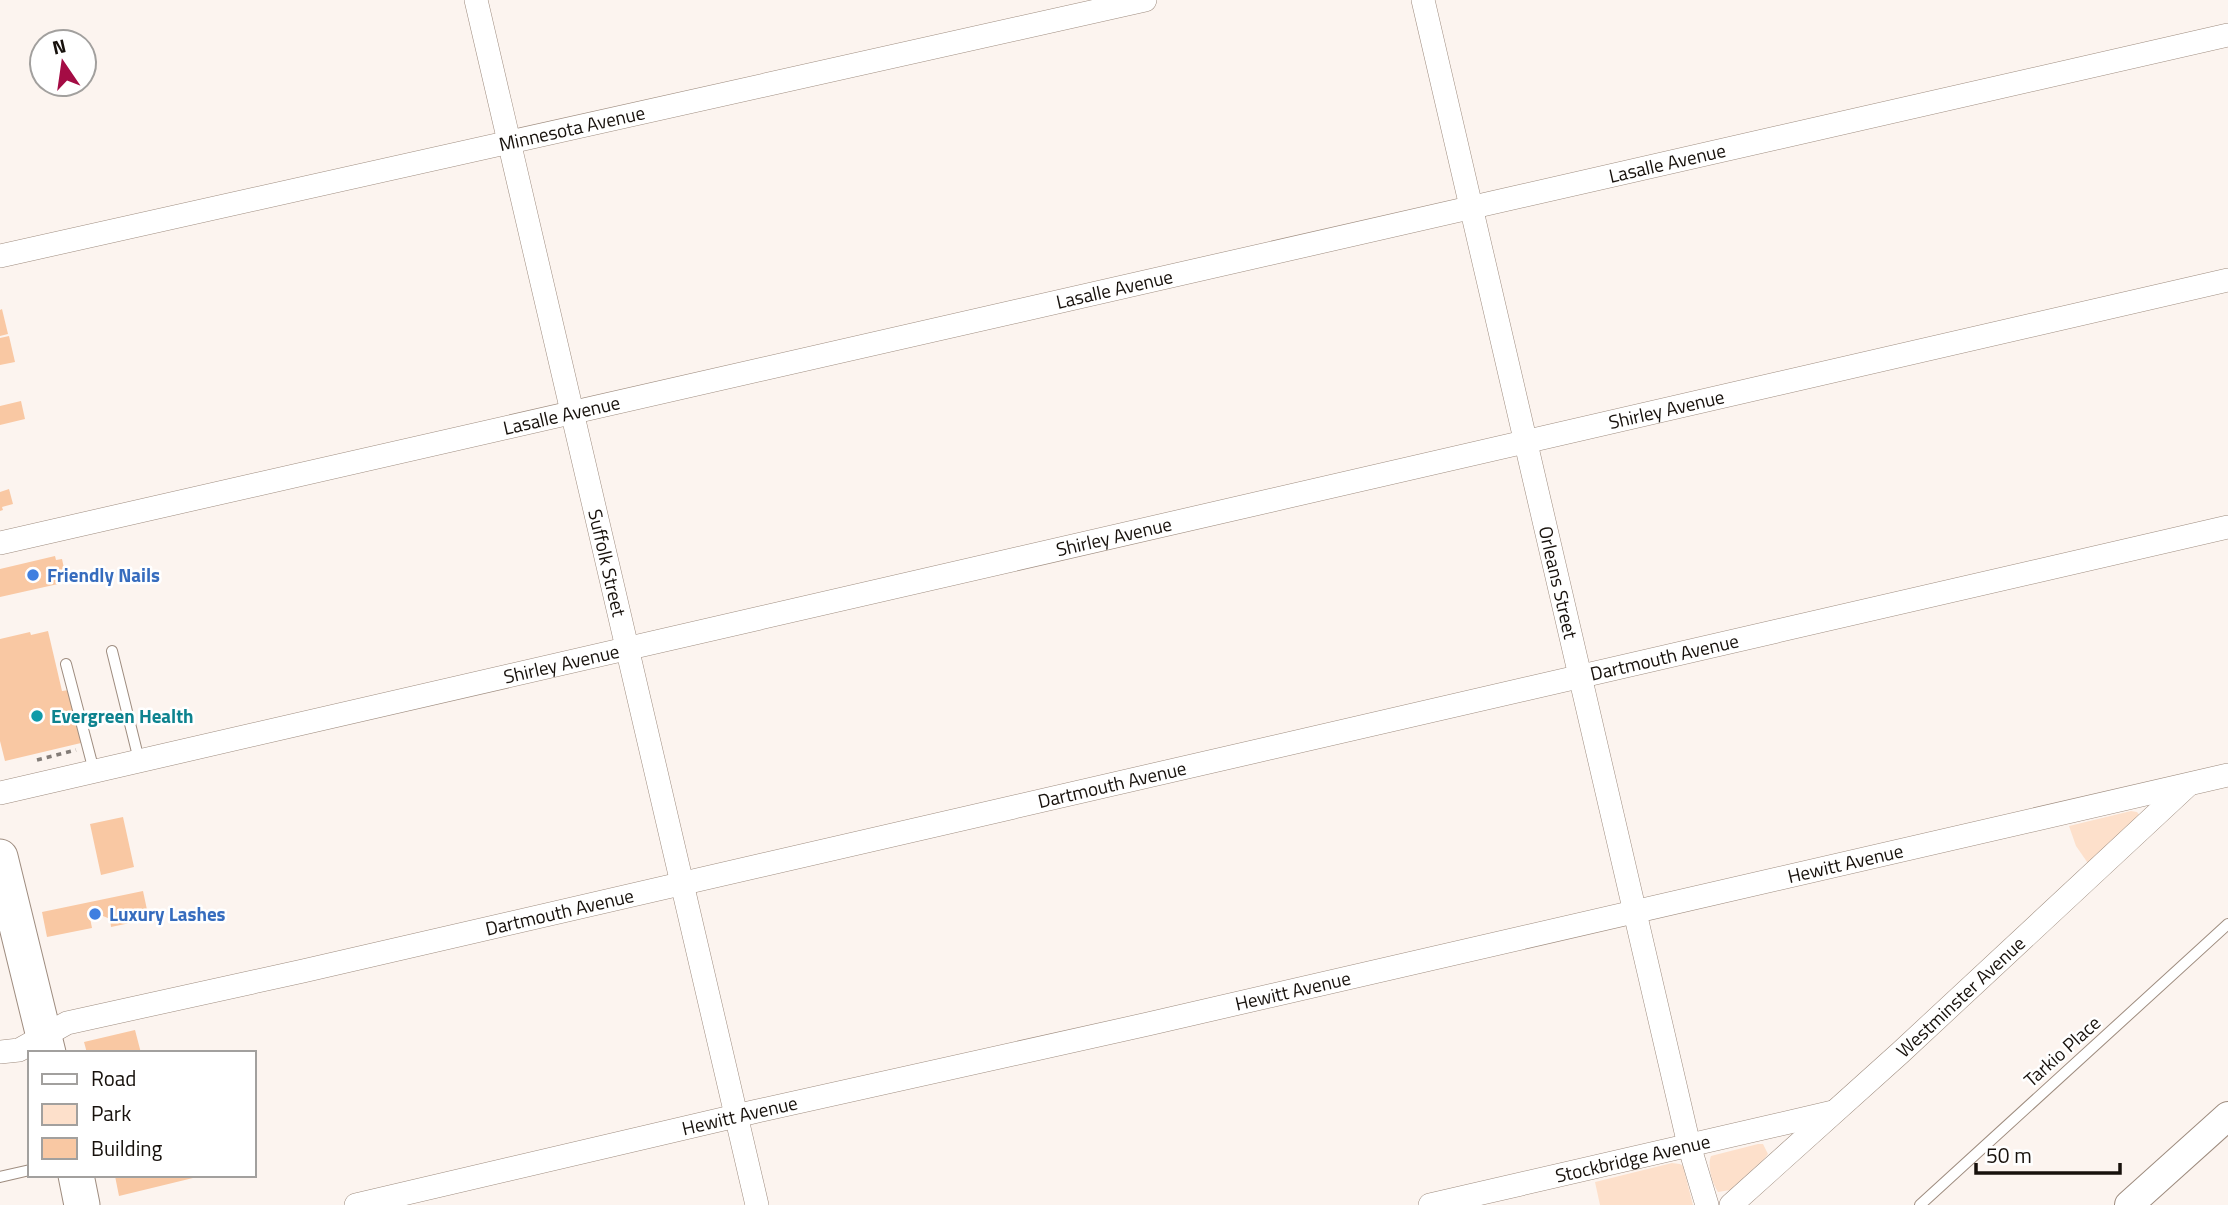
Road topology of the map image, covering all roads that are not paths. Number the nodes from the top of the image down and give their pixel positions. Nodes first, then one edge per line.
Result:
1 (476, 0) edge
2 (1145, 0) edge
3 (1423, 0) edge
4 (2228, 35) edge
5 (509, 141) junction
6 (1472, 208) junction
7 (0, 256) edge
8 (2228, 280) edge
9 (573, 412) junction
10 (1527, 441) junction
11 (2228, 527) edge
12 (0, 543) edge
13 (627, 647) junction
14 (112, 651) dead end
15 (66, 664) dead end
16 (1580, 675) junction
17 (139, 760) junction
18 (93, 771) junction
19 (2228, 775) edge
20 (2188, 784) junction
21 (0, 793) edge
22 (0, 857) edge
23 (683, 884) junction
24 (1635, 911) junction
25 (2228, 924) edge
26 (46, 1044) edge
27 (0, 1052) edge
28 (1835, 1111) junction
29 (737, 1115) junction
30 (2228, 1116) edge
31 (1689, 1145) junction
32 (28, 1170) edge
33 (0, 1177) edge
34 (76, 1177) edge
35 (82, 1205) edge
36 (356, 1205) edge
37 (757, 1205) edge
38 (1430, 1205) edge
39 (1707, 1205) edge
40 (1731, 1205) edge
41 (1920, 1205) edge
42 (2129, 1205) edge

1 - 5 street, Suffolk Street
2 - 5 street, Minnesota Avenue
3 - 6 street, Orleans Street
4 - 6 street, Lasalle Avenue
5 - 7 street, Minnesota Avenue
5 - 9 street, Suffolk Street
6 - 9 street, Lasalle Avenue
6 - 10 street, Orleans Street
8 - 10 street, Shirley Avenue
9 - 12 street, Lasalle Avenue
9 - 13 street, Suffolk Street
10 - 13 street, Shirley Avenue
10 - 16 street, Orleans Street
11 - 16 street, Dartmouth Avenue
13 - 17 street, Shirley Avenue
13 - 23 street, Suffolk Street
14 - 17 lane
15 - 18 lane
16 - 23 street, Dartmouth Avenue
16 - 24 street, Orleans Street
17 - 18 street, Shirley Avenue
18 - 21 street, Shirley Avenue
19 - 20 street, Hewitt Avenue
20 - 24 street, Hewitt Avenue
20 - 28 street, Westminster Avenue
22 - 26 main road
23 - 26 street, Dartmouth Avenue
23 - 29 street, Suffolk Street
24 - 29 street, Hewitt Avenue
24 - 31 street, Orleans Street
25 - 41 lane, Tarkio Place
26 - 27 street, Dartmouth Avenue
28 - 31 street, Stockbridge Avenue
28 - 40 street, Westminster Avenue
29 - 36 street, Hewitt Avenue
29 - 37 street, Suffolk Street
30 - 42 street
31 - 38 street, Stockbridge Avenue
31 - 39 street, Orleans Street
32 - 33 lane
34 - 35 main road

